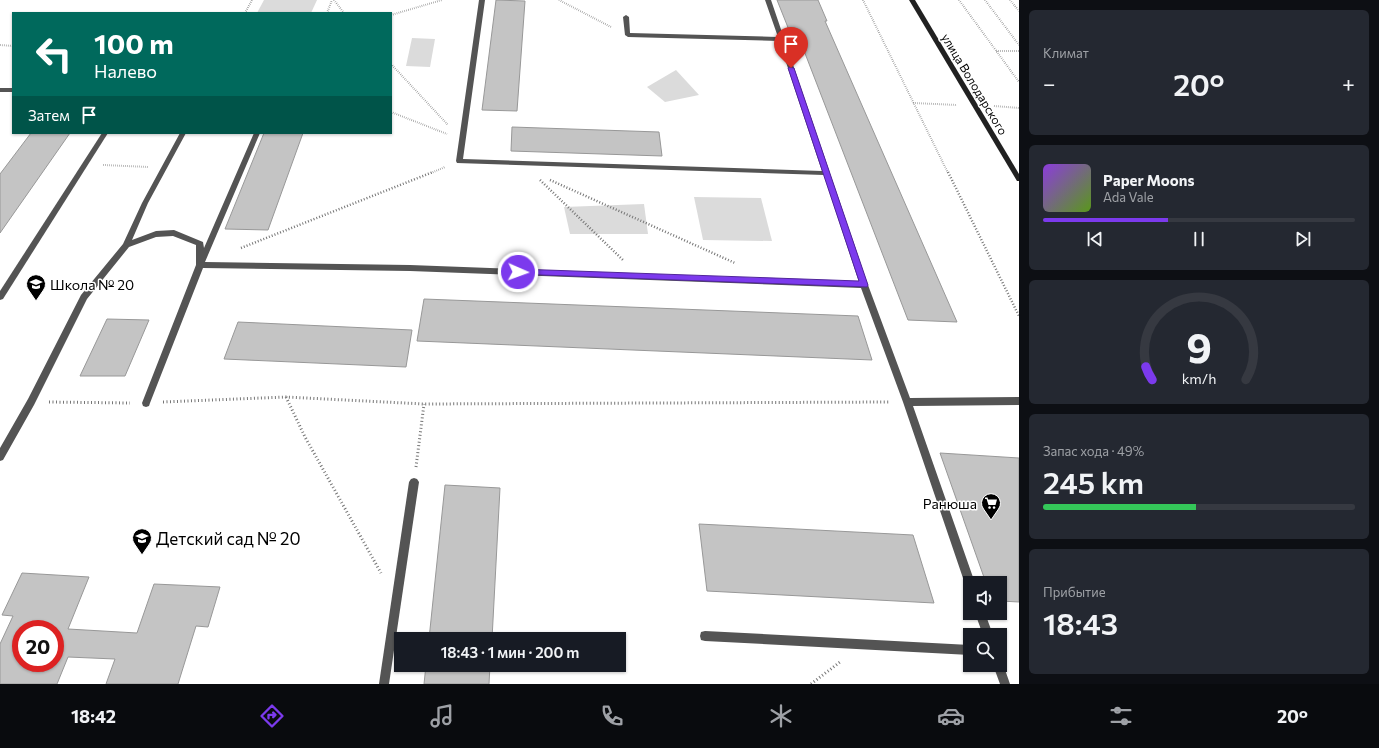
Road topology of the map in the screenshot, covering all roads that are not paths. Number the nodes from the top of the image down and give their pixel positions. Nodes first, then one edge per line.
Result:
1 (482, 0) edge
2 (768, 0) edge
3 (912, 0) edge
4 (626, 17) dead end
5 (781, 39) junction
6 (0, 90) edge
7 (12, 90) edge
8 (104, 134) edge
9 (182, 134) edge
10 (257, 134) edge
11 (826, 173) junction
12 (1019, 179) edge
13 (126, 245) junction
14 (200, 265) junction
15 (864, 285) junction
16 (0, 297) edge
17 (1019, 401) edge
18 (907, 402) junction
19 (146, 403) road end
20 (0, 457) edge
21 (414, 482) road end
22 (967, 576) edge
23 (705, 636) dead end
24 (963, 650) edge
25 (1001, 672) edge
26 (384, 684) edge
27 (1005, 684) edge

1 - 11 lane
2 - 5 lane
3 - 12 street, улица Володарского
4 - 5 lane
5 - 11 lane
6 - 7 lane
8 - 16 lane
9 - 13 lane
10 - 14 lane
11 - 15 lane
13 - 14 lane
13 - 20 lane
14 - 15 lane
14 - 19 lane
15 - 18 lane
17 - 18 lane
18 - 22 lane
21 - 26 lane
23 - 24 lane
25 - 27 lane

